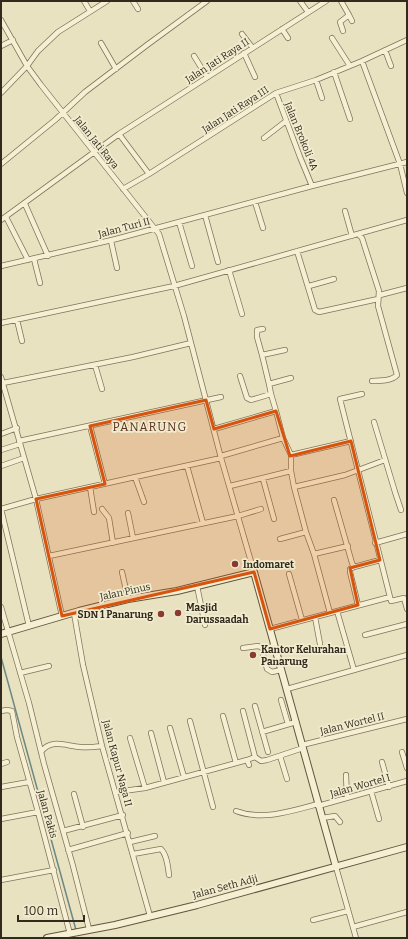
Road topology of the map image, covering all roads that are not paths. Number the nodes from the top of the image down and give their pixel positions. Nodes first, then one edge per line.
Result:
1 (84, 1) edge
2 (105, 1) edge
3 (133, 1) edge
4 (207, 1) edge
5 (300, 1) edge
6 (326, 1) edge
7 (341, 1) edge
8 (138, 9) dead end
9 (90, 11) junction
10 (308, 12) junction
11 (349, 15) junction
12 (1, 20) edge
13 (352, 21) dead end
14 (282, 29) junction
15 (343, 31) dead end
16 (242, 34) dead end
17 (288, 38) dead end
18 (332, 38) dead end
19 (13, 40) junction
20 (407, 40) edge
21 (101, 43) dead end
22 (1, 46) edge
23 (252, 48) junction
24 (385, 50) junction
25 (244, 53) junction
26 (194, 56) dead end
27 (362, 61) junction
28 (27, 66) junction
29 (350, 66) junction
30 (391, 66) dead end
31 (116, 69) junction
32 (334, 72) junction
33 (207, 77) junction
34 (255, 77) dead end
35 (316, 80) junction
36 (1, 93) edge
37 (276, 93) junction
38 (322, 98) dead end
39 (62, 113) junction
40 (350, 119) dead end
41 (286, 121) junction
42 (119, 134) junction
43 (264, 138) dead end
44 (94, 152) junction
45 (407, 162) edge
46 (1, 164) edge
47 (400, 164) junction
48 (149, 174) junction
49 (312, 186) junction
50 (123, 189) junction
51 (407, 193) edge
52 (253, 202) junction
53 (25, 204) junction
54 (345, 211) dead end
55 (205, 215) junction
56 (6, 217) junction
57 (1, 220) edge
58 (407, 220) edge
59 (180, 222) junction
60 (154, 228) junction
61 (263, 228) dead end
62 (358, 234) junction
63 (352, 236) junction
64 (111, 241) junction
65 (298, 251) junction
66 (48, 256) junction
67 (34, 259) junction
68 (28, 260) junction
69 (218, 262) dead end
70 (1, 266) edge
71 (192, 266) dead end
72 (117, 268) dead end
73 (229, 270) junction
74 (334, 279) dead end
75 (40, 283) dead end
76 (174, 286) junction
77 (309, 286) junction
78 (407, 288) edge
79 (379, 297) junction
80 (242, 314) dead end
81 (17, 320) junction
82 (1, 323) edge
83 (263, 329) dead end
84 (22, 341) dead end
85 (191, 343) junction
86 (285, 350) dead end
87 (262, 355) junction
88 (95, 365) junction
89 (240, 376) dead end
90 (1, 377) edge
91 (291, 378) dead end
92 (372, 381) dead end
93 (3, 383) junction
94 (268, 384) junction
95 (102, 390) dead end
96 (271, 394) junction
97 (362, 394) dead end
98 (220, 397) dead end
99 (206, 400) junction
100 (276, 411) junction
101 (374, 422) dead end
102 (90, 426) junction
103 (17, 428) junction
104 (214, 429) junction
105 (1, 434) edge
106 (283, 438) junction
107 (351, 441) junction
108 (19, 443) junction
109 (1, 450) edge
110 (291, 455) junction
111 (221, 457) junction
112 (24, 458) junction
113 (385, 460) junction
114 (1, 466) edge
115 (187, 466) junction
116 (358, 469) junction
117 (291, 471) junction
118 (135, 477) junction
119 (263, 479) junction
120 (105, 484) junction
121 (230, 486) junction
122 (90, 487) junction
123 (294, 487) junction
124 (36, 499) junction
125 (334, 500) dead end
126 (144, 502) dead end
127 (1, 509) edge
128 (102, 509) dead end
129 (261, 509) dead end
130 (401, 510) dead end
131 (94, 512) dead end
132 (128, 513) dead end
133 (238, 516) junction
134 (274, 519) dead end
135 (203, 523) junction
136 (306, 532) junction
137 (407, 534) edge
138 (133, 538) junction
139 (280, 538) dead end
140 (113, 542) junction
141 (375, 543) junction
142 (348, 546) junction
143 (314, 554) junction
144 (49, 556) junction
145 (380, 560) junction
146 (354, 567) junction
147 (122, 572) dead end
148 (254, 572) junction
149 (289, 574) dead end
150 (197, 586) junction
151 (390, 597) junction
152 (405, 597) edge
153 (128, 599) junction
154 (358, 606) junction
155 (1, 607) edge
156 (407, 609) edge
157 (337, 611) junction
158 (74, 613) junction
159 (330, 613) junction
160 (62, 616) junction
161 (315, 617) junction
162 (302, 620) junction
163 (407, 624) edge
164 (205, 625) dead end
165 (29, 626) junction
166 (270, 629) junction
167 (8, 632) junction
168 (1, 634) edge
169 (365, 635) dead end
170 (320, 644) dead end
171 (275, 646) junction
172 (243, 648) dead end
173 (263, 648) junction
174 (407, 655) edge
175 (49, 666) dead end
176 (281, 670) junction
177 (354, 670) junction
178 (20, 673) junction
179 (286, 689) junction
180 (281, 700) dead end
181 (255, 706) dead end
182 (243, 711) dead end
183 (1, 712) edge
184 (223, 716) dead end
185 (407, 719) edge
186 (190, 722) dead end
187 (296, 722) junction
188 (288, 724) junction
189 (170, 728) dead end
190 (262, 732) junction
191 (150, 733) dead end
192 (130, 738) dead end
193 (102, 746) junction
194 (302, 746) junction
195 (41, 752) junction
196 (268, 752) dead end
197 (402, 752) dead end
198 (280, 756) junction
199 (256, 757) junction
200 (247, 760) junction
201 (7, 762) dead end
202 (382, 762) dead end
203 (236, 763) junction
204 (1, 764) edge
205 (249, 765) dead end
206 (407, 768) edge
207 (204, 771) junction
208 (346, 774) dead end
209 (184, 777) junction
210 (287, 780) dead end
211 (407, 781) edge
212 (29, 782) junction
213 (164, 782) junction
214 (1, 787) edge
215 (389, 787) junction
216 (144, 788) junction
217 (372, 791) junction
218 (116, 792) junction
219 (74, 794) dead end
220 (347, 798) junction
221 (318, 805) junction
222 (213, 807) dead end
223 (236, 811) dead end
224 (38, 812) junction
225 (123, 815) junction
226 (322, 818) junction
227 (1, 819) edge
228 (379, 819) dead end
229 (340, 822) dead end
230 (83, 827) junction
231 (63, 831) junction
232 (128, 833) junction
233 (155, 836) dead end
234 (130, 842) junction
235 (407, 847) edge
236 (68, 850) junction
237 (133, 854) junction
238 (336, 867) junction
239 (54, 870) junction
240 (169, 875) dead end
241 (1, 880) edge
242 (348, 911) junction
243 (407, 912) edge
244 (150, 916) junction
245 (313, 920) dead end
246 (352, 927) junction
247 (89, 929) junction
248 (71, 933) junction
249 (47, 938) edge
250 (356, 938) edge

1 - 9 street
2 - 9 street
3 - 8 street
4 - 31 street
5 - 10 street
6 - 10 street, Jalan Jati Raya II
7 - 11 street
9 - 28 street
10 - 14 street, Jalan Jati Raya II
11 - 13 street
11 - 15 street
12 - 19 street, Jalan Jati Raya
14 - 17 street
14 - 23 street, Jalan Jati Raya II
16 - 23 street
18 - 29 street
19 - 22 street
19 - 28 street, Jalan Jati Raya
20 - 24 street, Jalan Jati Raya III
21 - 31 street
23 - 25 street, Jalan Jati Raya II
24 - 27 street, Jalan Jati Raya III
24 - 30 street
25 - 33 street, Jalan Jati Raya II
25 - 34 street
26 - 33 street
27 - 29 street, Jalan Jati Raya III
27 - 47 street
28 - 36 street
28 - 39 street, Jalan Jati Raya
29 - 32 street, Jalan Jati Raya III
31 - 39 street
32 - 35 street, Jalan Jati Raya III
32 - 40 street
33 - 42 street, Jalan Jati Raya II
35 - 37 street, Jalan Jati Raya III
35 - 38 street
37 - 41 street, Jalan Brokoli 4A
37 - 48 street, Jalan Jati Raya III
39 - 44 street, Jalan Jati Raya
39 - 46 street
41 - 43 street
41 - 49 street, Jalan Brokoli 4A
42 - 44 street, Jalan Jati Raya II
42 - 48 street
44 - 50 street, Jalan Jati Raya
44 - 53 street, Jalan Jati Raya II
45 - 47 street, Jalan Turi II
47 - 49 street, Jalan Turi II
47 - 51 street
48 - 50 street, Jalan Jati Raya III
49 - 52 street, Jalan Turi II
50 - 60 street, Jalan Jati Raya
52 - 55 street, Jalan Turi II
52 - 61 street
53 - 56 street, Jalan Jati Raya II
53 - 66 street
54 - 63 street
55 - 59 street, Jalan Turi II
55 - 69 street
56 - 57 street, Jalan Jati Raya II
56 - 68 street
58 - 62 street
59 - 60 street, Jalan Turi II
59 - 71 street
60 - 64 street, Jalan Turi II
60 - 76 street, Jalan Jati Raya
62 - 63 street
62 - 79 street
63 - 65 street
64 - 66 street, Jalan Turi II
64 - 72 street
65 - 73 street
65 - 77 street
66 - 67 street, Jalan Turi II
67 - 68 street, Jalan Turi II
67 - 75 street
68 - 70 street, Jalan Turi II
73 - 76 street
73 - 80 street
74 - 77 street
76 - 81 street
76 - 85 street, Jalan Jati Raya
77 - 79 street
78 - 79 street
79 - 92 street
81 - 82 street
81 - 84 street
83 - 87 street
85 - 88 street
85 - 99 street, Jalan Jati Raya
86 - 87 street
87 - 94 street
88 - 93 street
88 - 95 street
89 - 96 street
90 - 93 street
91 - 94 street
93 - 103 street
94 - 96 street
96 - 100 street
97 - 107 street
98 - 99 street
99 - 102 street
99 - 104 street, Jalan Jati Raya
100 - 104 street
100 - 106 street
101 - 113 street
102 - 108 street
102 - 120 street
103 - 105 street
103 - 108 street
104 - 111 street, Jalan Jati Raya
106 - 110 street
106 - 111 street
107 - 110 street
107 - 116 street
108 - 109 street
108 - 112 street
110 - 117 street
111 - 115 street
111 - 121 street, Jalan Jati Raya
112 - 114 street
112 - 124 street
113 - 116 street
113 - 130 street
115 - 118 street
115 - 135 street
116 - 123 street
116 - 141 street
117 - 119 street
117 - 123 street
118 - 120 street
118 - 126 street
119 - 121 street
119 - 134 street
120 - 122 street
121 - 133 street, Jalan Jati Raya
122 - 124 street
122 - 131 street
123 - 136 street
124 - 127 street
124 - 144 street
125 - 142 street
127 - 165 street
128 - 140 street
129 - 133 street
132 - 138 street
133 - 135 street
133 - 148 street, Jalan Jati Raya
135 - 138 street
136 - 139 street
136 - 143 street
137 - 141 street
138 - 140 street
140 - 144 street
141 - 145 street
142 - 143 street
142 - 146 street
143 - 159 street
144 - 160 street
145 - 146 street
145 - 151 street
146 - 154 street
147 - 153 street
148 - 150 street, Jalan Pinus
148 - 166 street
149 - 162 street
150 - 153 street, Jalan Pinus
150 - 164 street
151 - 152 street
151 - 154 street
152 - 156 street
153 - 158 street, Jalan Pinus
154 - 157 street
155 - 167 street
157 - 159 street
157 - 177 street
158 - 160 street, Jalan Pinus
158 - 193 street, Jalan Kapur Naga II
159 - 161 street
160 - 165 street, Jalan Pinus
161 - 162 street
161 - 170 street
162 - 166 street
163 - 169 street
165 - 167 street, Jalan Pinus
166 - 171 street
167 - 168 street, Jalan Pinus
167 - 178 street
171 - 173 street
171 - 176 street
172 - 173 street
173 - 176 street
174 - 177 street
175 - 178 street
176 - 179 street
177 - 179 street
178 - 195 street
179 - 187 street
180 - 188 street
181 - 190 street
182 - 199 street
183 - 212 street, Jalan Pakis
184 - 203 street
185 - 194 street, Jalan Wortel II
186 - 207 street
187 - 188 street
187 - 194 street
188 - 190 street
189 - 209 street
190 - 196 street
191 - 213 street
192 - 216 street
193 - 195 street
193 - 218 street, Jalan Kapur Naga II
194 - 198 street, Jalan Wortel II
194 - 221 street
195 - 231 street
197 - 206 street
198 - 199 street, Jalan Wortel II
198 - 210 street
199 - 200 street
200 - 203 street
200 - 205 street
201 - 204 street
202 - 215 street
203 - 207 street
207 - 209 street
207 - 222 street
208 - 220 street
209 - 213 street
211 - 215 street, Jalan Wortel I
212 - 214 street
212 - 224 street, Jalan Pakis
213 - 216 street
215 - 217 street, Jalan Wortel I
216 - 218 street
217 - 220 street, Jalan Wortel I
217 - 228 street
218 - 225 street, Jalan Kapur Naga II
219 - 230 street
220 - 221 street, Jalan Wortel I
221 - 223 street, Jalan Wortel I
221 - 226 street
224 - 227 street
224 - 239 street, Jalan Pakis
225 - 230 street
225 - 232 street, Jalan Kapur Naga II
226 - 229 street
226 - 238 street
230 - 231 street
231 - 236 street
232 - 234 street, Jalan Kapur Naga II
232 - 236 street
233 - 234 street
234 - 237 street, Jalan Kapur Naga II
235 - 238 street, Jalan Seth Adji
236 - 247 street
237 - 240 street
237 - 244 street, Jalan Kapur Naga II
238 - 242 street
238 - 244 street, Jalan Seth Adji
239 - 241 street
239 - 248 street, Jalan Pakis
242 - 245 street
242 - 246 street
243 - 246 street
244 - 247 street, Jalan Seth Adji
246 - 250 street
247 - 248 street, Jalan Seth Adji
248 - 249 street, Jalan Seth Adji

